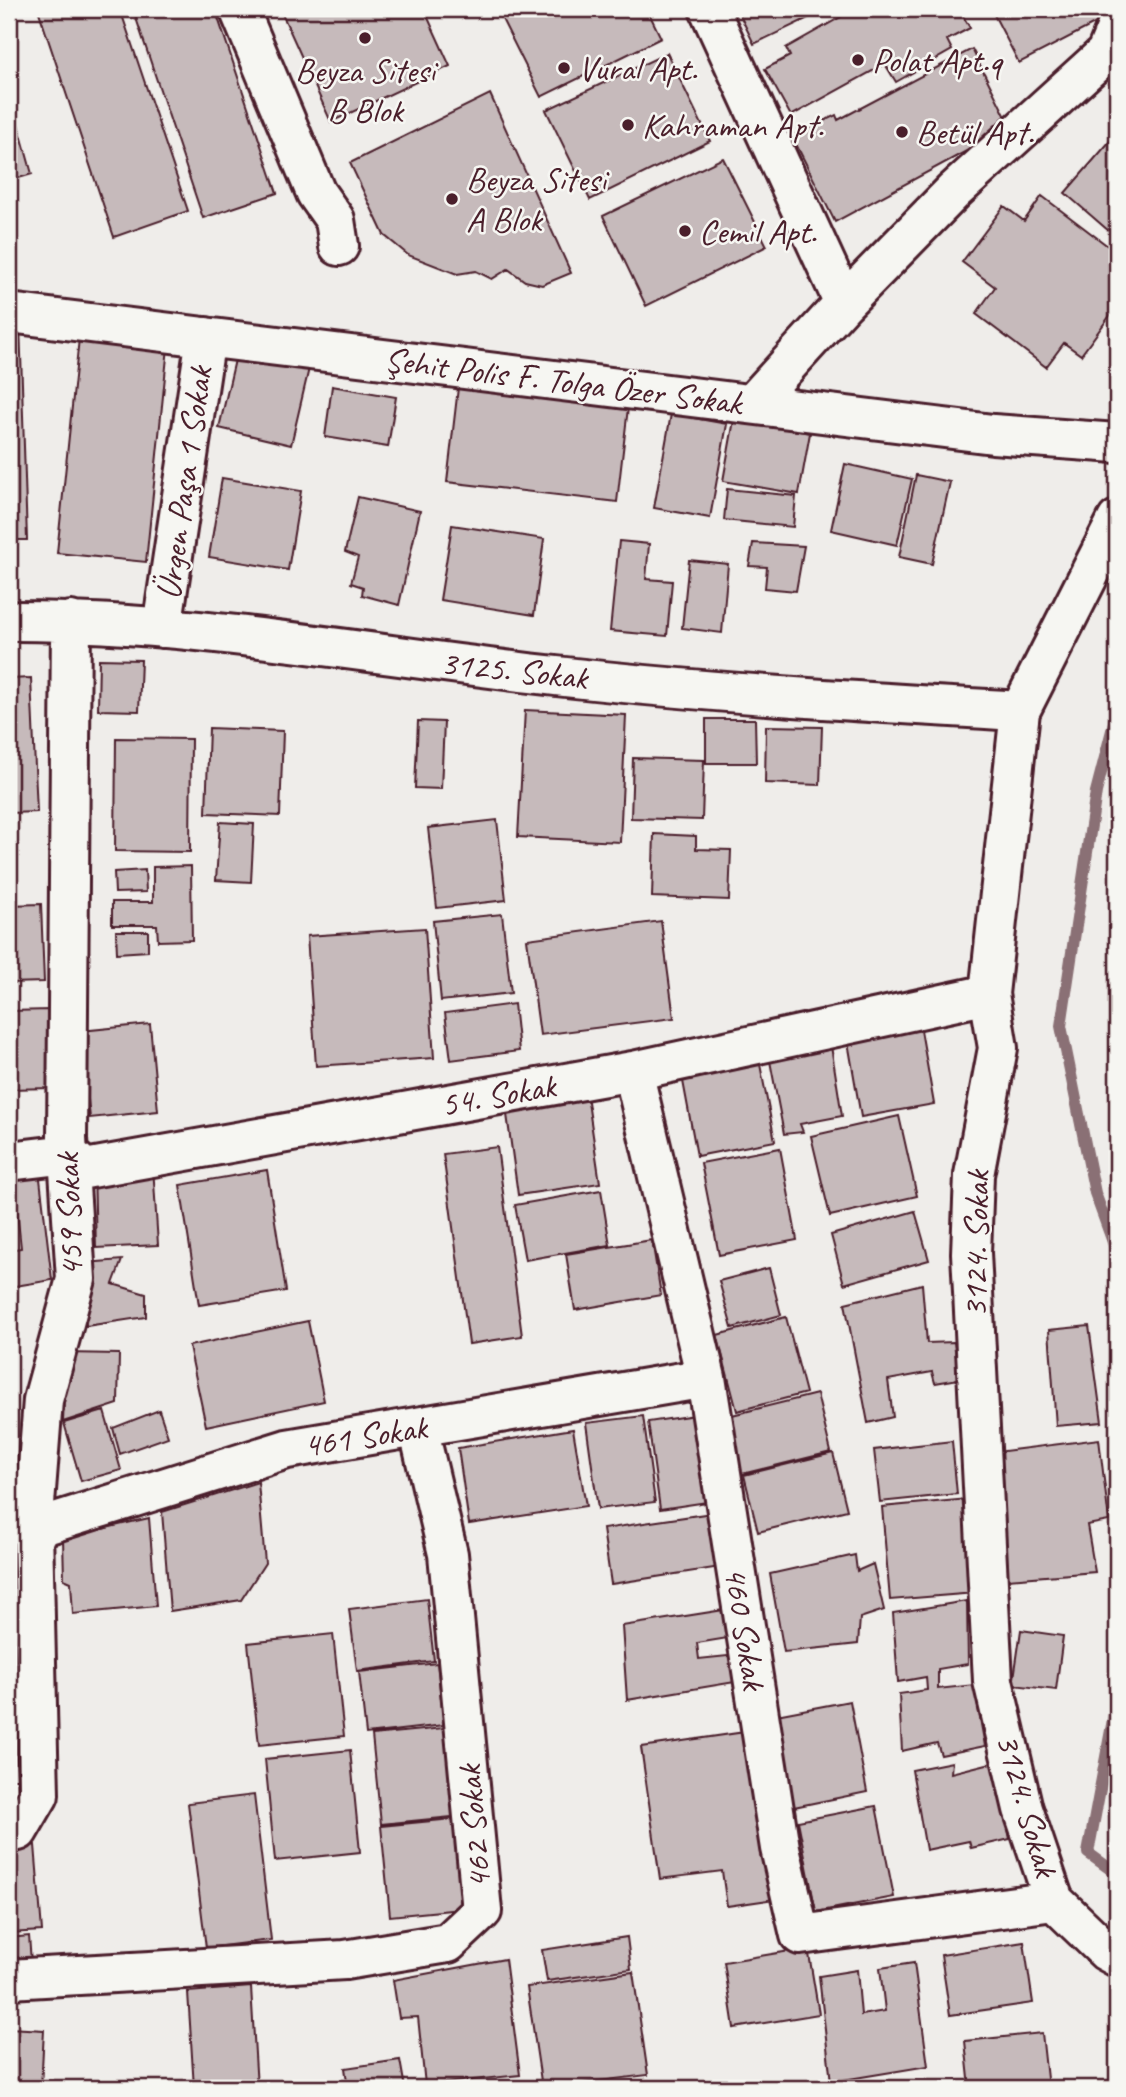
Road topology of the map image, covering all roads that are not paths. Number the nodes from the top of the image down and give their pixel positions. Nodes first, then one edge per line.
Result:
1 (239, 9) edge
2 (709, 9) edge
3 (1117, 26) edge
4 (339, 246) dead end
5 (844, 303) junction
6 (9, 313) edge
7 (206, 337) junction
8 (752, 404) junction
9 (1117, 443) edge
10 (1117, 520) edge
11 (9, 621) edge
12 (71, 621) junction
13 (162, 628) junction
14 (1020, 711) junction
15 (989, 994) junction
16 (633, 1071) junction
17 (68, 1154) junction
18 (9, 1161) edge
19 (706, 1378) junction
20 (418, 1427) junction
21 (33, 1529) junction
22 (9, 1833) edge
23 (1054, 1900) junction
24 (1117, 1957) edge
25 (9, 1979) edge

1 - 4 street
2 - 5 street
3 - 5 street
5 - 8 street
6 - 7 street, Şehit Polis F. Tolga Özer Sokak
7 - 8 street, Şehit Polis F. Tolga Özer Sokak
7 - 13 street, Ürgen Paşa 1 Sokak
8 - 9 street, Şehit Polis F. Tolga Özer Sokak
10 - 14 street, 3124. Sokak
11 - 12 street, 3125. Sokak
12 - 13 street, 3125. Sokak
12 - 17 street, 459 Sokak
13 - 14 street, 3125. Sokak
14 - 15 street, 3124. Sokak
15 - 16 street, 54. Sokak
15 - 23 street, 3124. Sokak
16 - 17 street, 54. Sokak
16 - 19 street, 460 Sokak
17 - 18 street
17 - 21 street, 459 Sokak
19 - 20 street, 461 Sokak
19 - 23 street, 460 Sokak
20 - 21 street, 461 Sokak
20 - 25 street, 462 Sokak
21 - 22 street, 459 Sokak
23 - 24 street, 3124. Sokak

